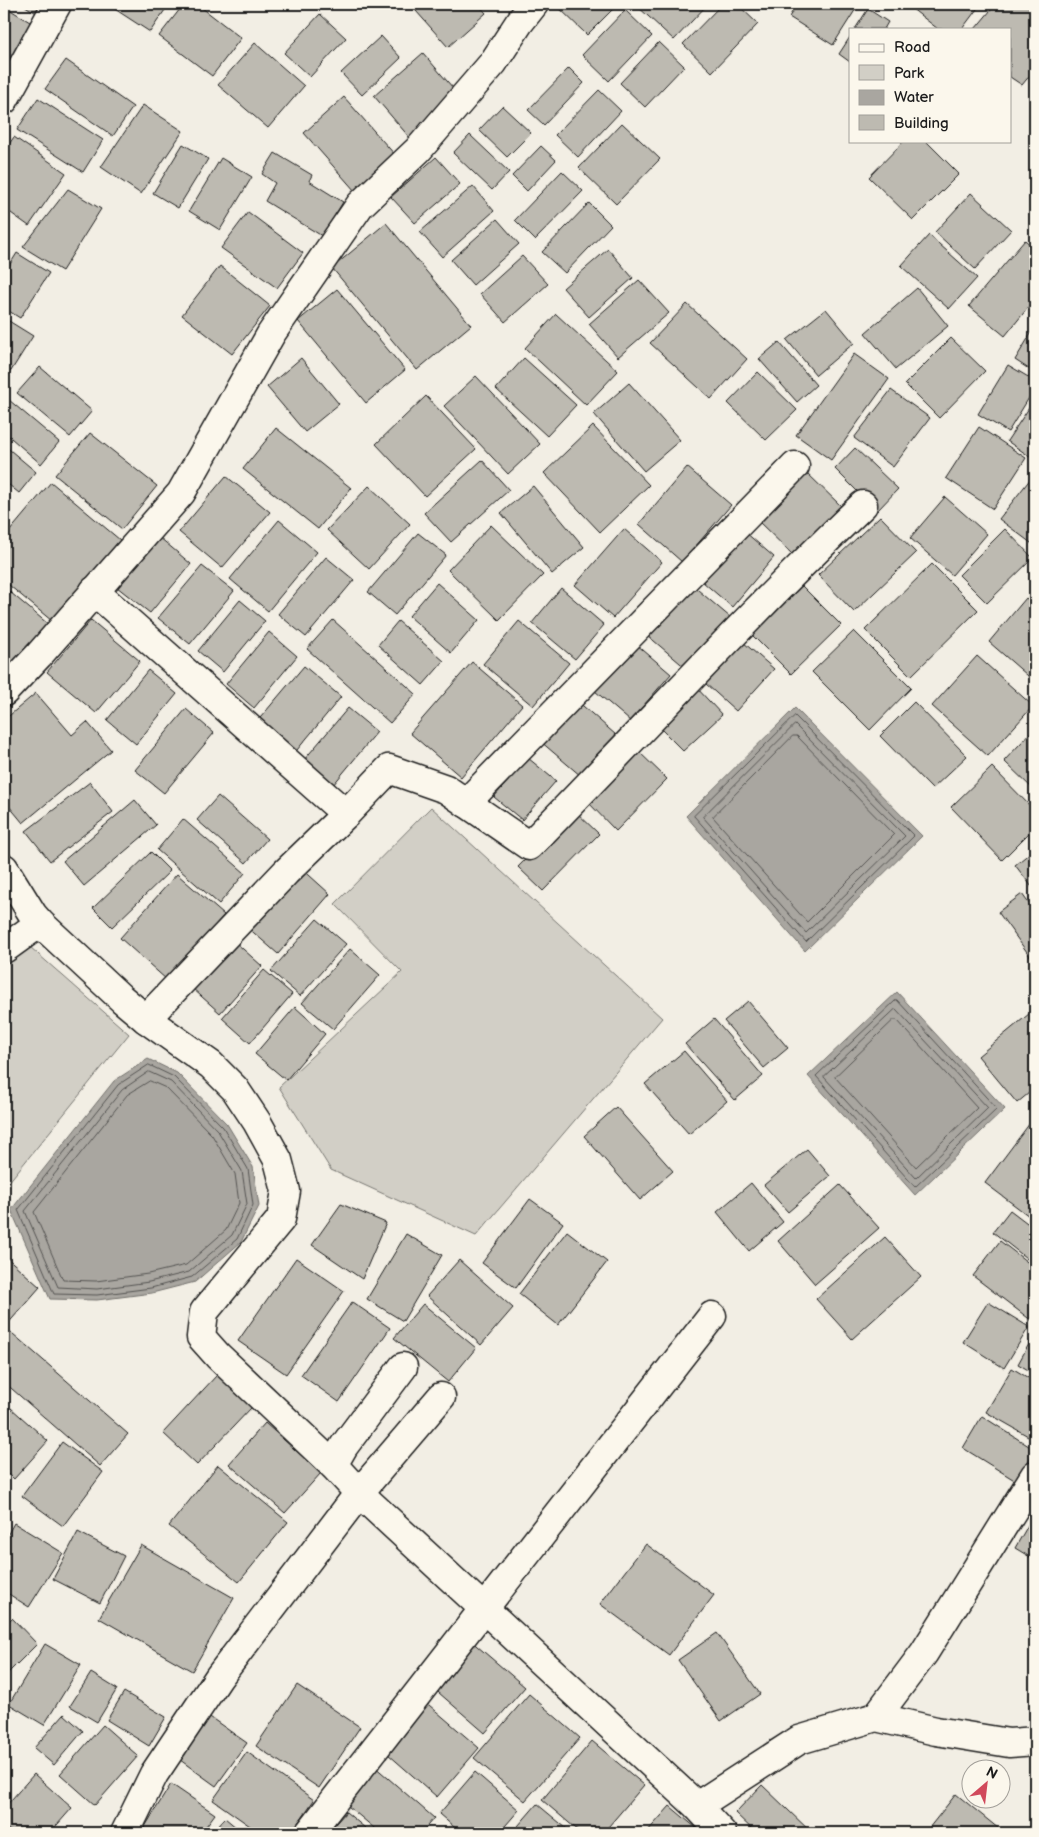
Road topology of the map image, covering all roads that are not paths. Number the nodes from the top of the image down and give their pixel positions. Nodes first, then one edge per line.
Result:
1 (57, 4) edge
2 (534, 4) edge
3 (4, 100) edge
4 (795, 466) dead end
5 (863, 505) dead end
6 (94, 591) junction
7 (4, 692) edge
8 (466, 803) junction
9 (346, 814) junction
10 (4, 868) edge
11 (40, 923) junction
12 (4, 949) edge
13 (146, 1019) junction
14 (712, 1316) dead end
15 (403, 1368) dead end
16 (441, 1397) dead end
17 (333, 1465) junction
18 (1035, 1475) edge
19 (360, 1494) junction
20 (483, 1608) junction
21 (876, 1717) junction
22 (1035, 1741) edge
23 (697, 1806) junction
24 (124, 1833) edge
25 (309, 1833) edge
26 (722, 1833) edge

1 - 3 street
2 - 6 street
4 - 8 street
5 - 8 street
6 - 7 street
6 - 9 street
8 - 9 street
9 - 13 street
10 - 11 street
11 - 12 street
11 - 13 street
13 - 17 street
14 - 20 street
15 - 17 street
16 - 19 street
17 - 19 street
18 - 21 street
19 - 20 street
19 - 24 street
20 - 23 street
20 - 25 street
21 - 22 street
21 - 23 street
23 - 26 street

